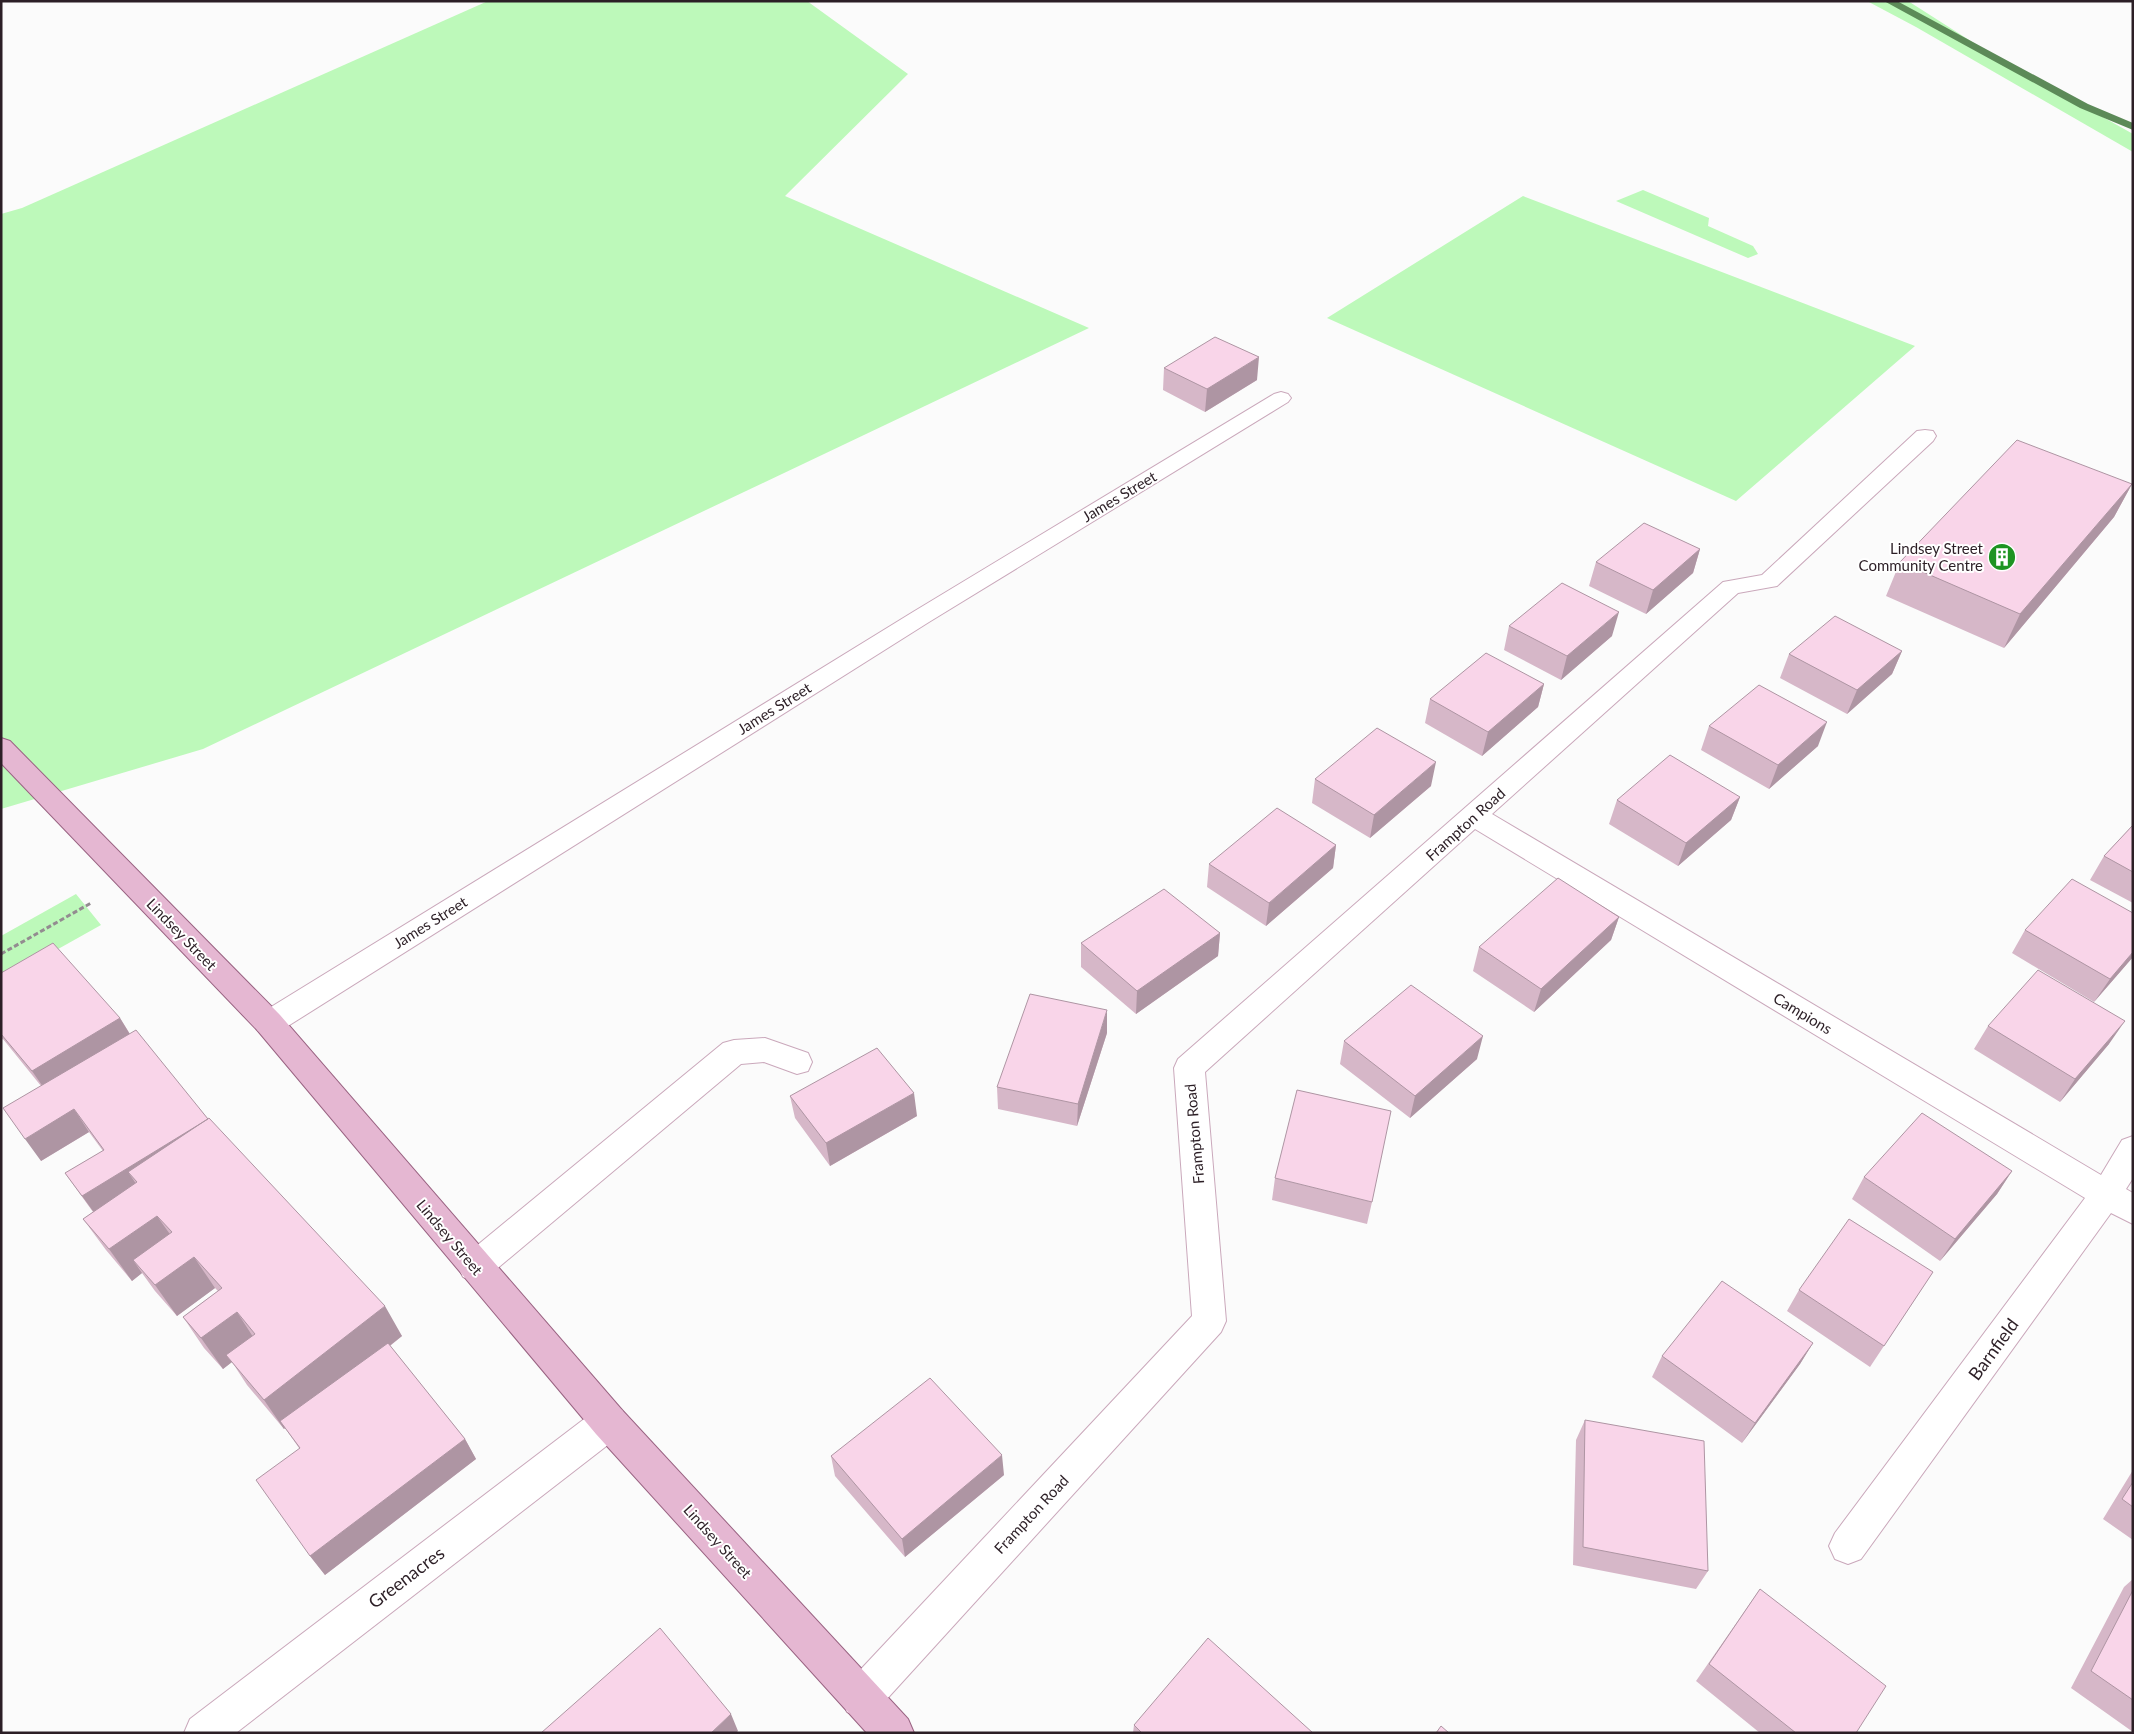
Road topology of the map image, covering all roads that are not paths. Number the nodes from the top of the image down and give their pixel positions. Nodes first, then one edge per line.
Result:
1 (1281, 398) dead end
2 (1925, 436) dead end
3 (1, 747) edge
4 (1474, 816) junction
5 (268, 1022) junction
6 (797, 1062) dead end
7 (2133, 1149) edge
8 (2120, 1203) edge
9 (475, 1267) junction
10 (609, 1422) junction
11 (1848, 1546) dead end
12 (861, 1698) junction
13 (204, 1733) edge
14 (894, 1733) edge

1 - 5 street, James Street
2 - 4 street, Frampton Road
3 - 5 main road, Lindsey Street
4 - 8 street, Campions
4 - 12 street, Frampton Road
5 - 9 main road, Lindsey Street
6 - 9 street
7 - 8 street, Barnfield
8 - 11 street, Barnfield
9 - 10 main road, Lindsey Street
10 - 12 main road, Lindsey Street
10 - 13 street, Greenacres
12 - 14 main road, Lindsey Street

